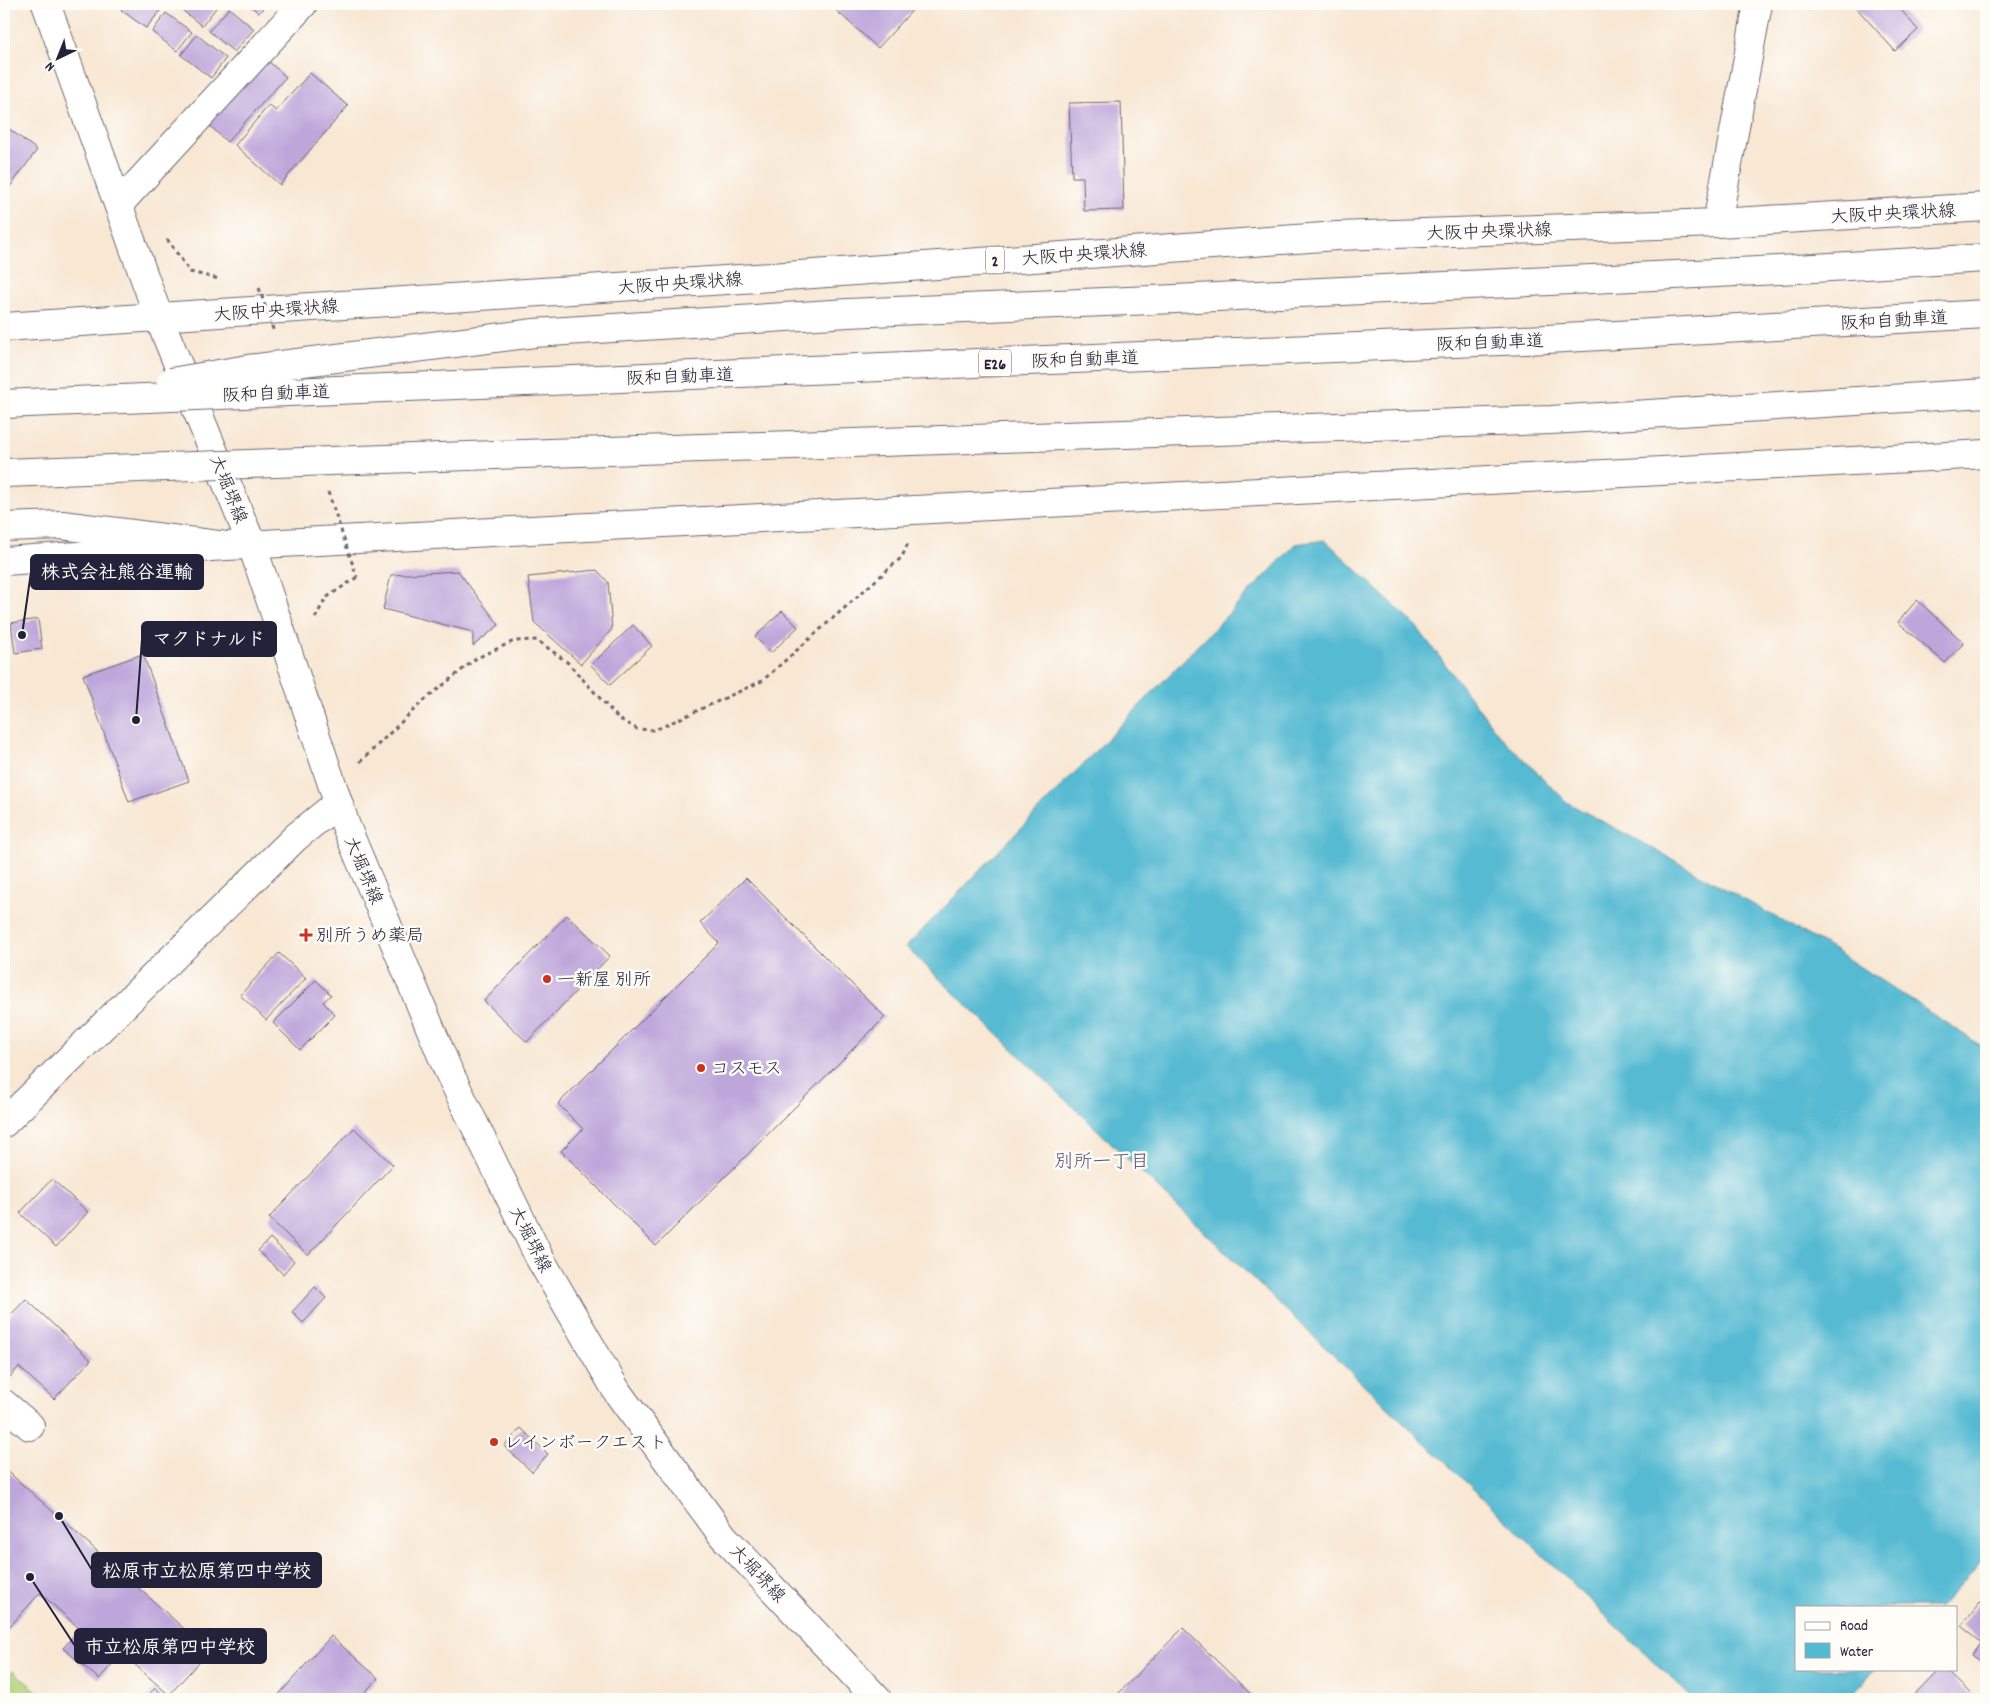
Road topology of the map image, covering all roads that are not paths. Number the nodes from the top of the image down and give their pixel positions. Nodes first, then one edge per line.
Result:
1 (46, 4) edge
2 (303, 4) edge
3 (1758, 4) edge
4 (119, 204) junction
5 (1986, 207) edge
6 (1717, 223) junction
7 (1986, 258) edge
8 (1986, 314) edge
9 (159, 318) junction
10 (4, 327) edge
11 (1986, 393) edge
12 (64, 401) junction
13 (4, 404) edge
14 (1986, 454) edge
15 (4, 473) edge
16 (4, 527) edge
17 (239, 545) junction
18 (4, 560) edge
19 (338, 803) junction
20 (4, 1123) edge
21 (4, 1404) edge
22 (30, 1426) dead end
23 (876, 1699) edge

1 - 4 main road, 大堀堺線
2 - 4 main road
3 - 6 main road
4 - 9 main road, 大堀堺線
5 - 6 main road, 大阪中央環状線 / 2
6 - 9 main road, 大阪中央環状線 / 2
7 - 12 main road, bridge
8 - 12 main road, 阪和自動車道 / E26, bridge
9 - 10 main road, 大阪中央環状線 / 2
9 - 17 main road, 大堀堺線
11 - 15 main road, bridge
12 - 13 main road, 阪和自動車道 / E26, bridge
14 - 17 main road
16 - 17 main road
17 - 18 main road
17 - 19 main road, 大堀堺線
19 - 20 main road
19 - 23 main road, 大堀堺線
21 - 22 main road

